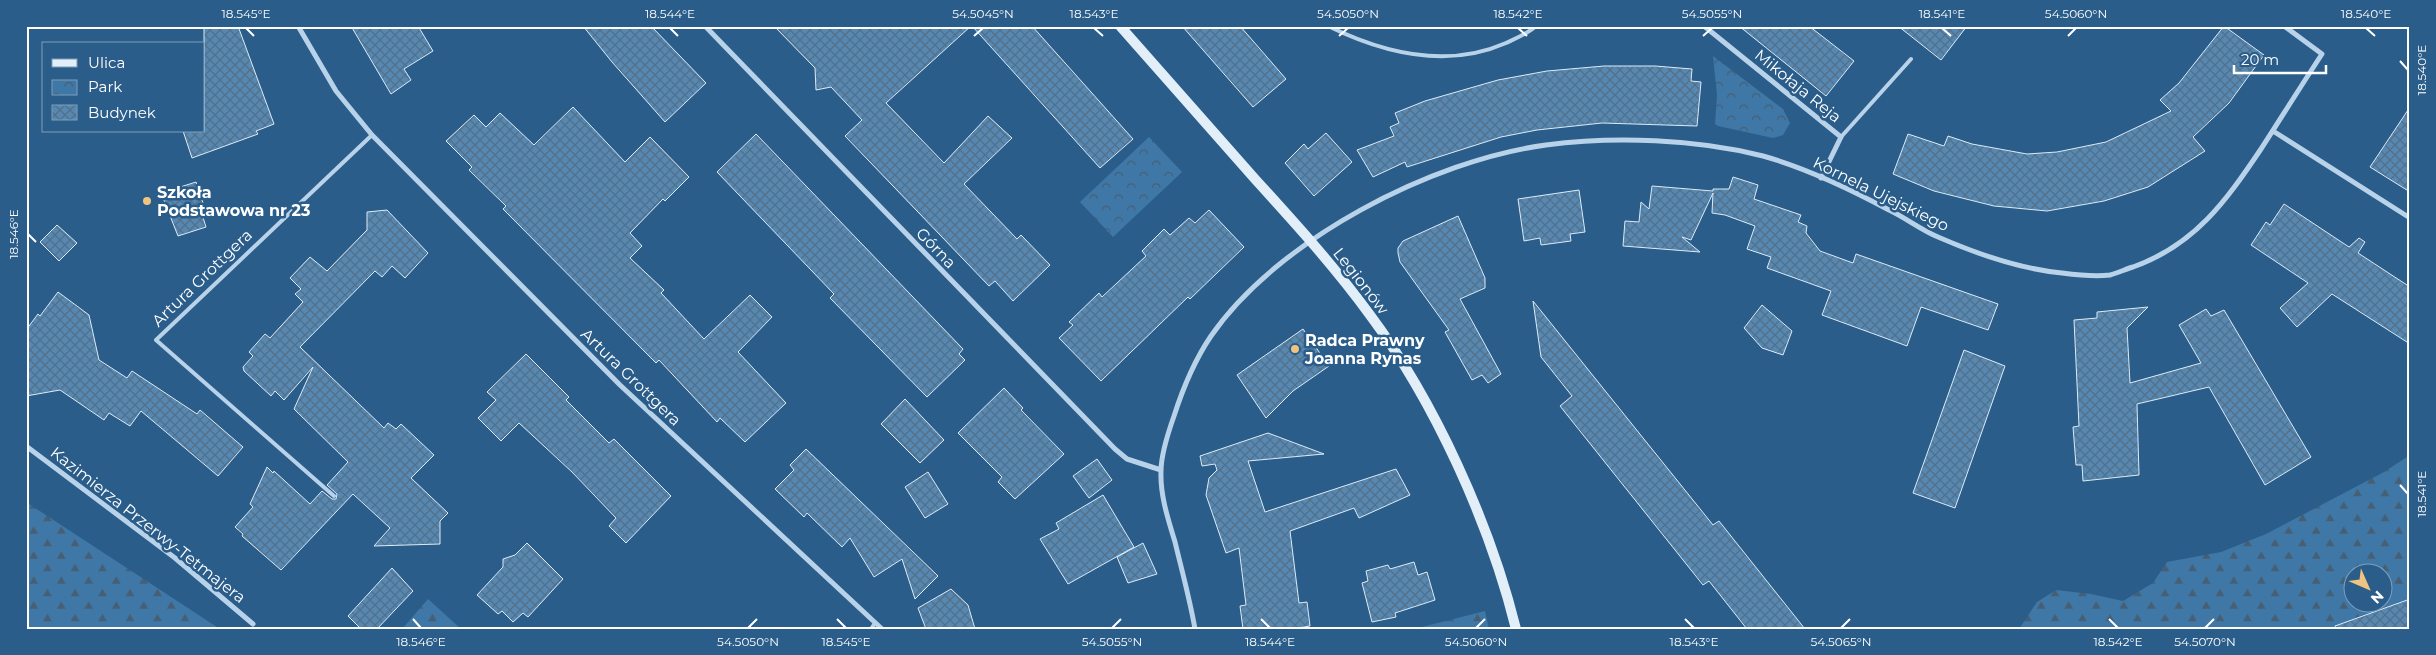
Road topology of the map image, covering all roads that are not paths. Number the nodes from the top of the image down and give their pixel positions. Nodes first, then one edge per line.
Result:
1 (298, 26) edge
2 (705, 26) edge
3 (1120, 26) edge
4 (1328, 26) edge
5 (1536, 26) edge
6 (1704, 26) edge
7 (2284, 26) edge
8 (1911, 59) dead end
9 (2273, 131) junction
10 (372, 135) junction
11 (1840, 136) junction
12 (1821, 178) junction
13 (2410, 218) edge
14 (1311, 242) junction
15 (26, 446) edge
16 (1160, 470) junction
17 (334, 496) dead end
18 (875, 623) junction
19 (253, 624) dead end
20 (870, 629) edge
21 (882, 629) edge
22 (1194, 629) edge
23 (1516, 629) edge

1 - 10 street, Artura Grottgera
2 - 16 street, Górna
3 - 14 street, Legionów
4 - 5 lane
6 - 11 street, Mikołaja Reja
7 - 9 street, Kornela Ujejskiego
8 - 11 lane
9 - 12 street, Kornela Ujejskiego
9 - 13 street
10 - 17 lane, Artura Grottgera
10 - 18 street, Artura Grottgera
11 - 12 street, Mikołaja Reja
12 - 14 street, Kornela Ujejskiego
14 - 16 street, Kornela Ujejskiego
14 - 23 street, Legionów
15 - 19 street, Kazimierza Przerwy-Tetmajera
16 - 22 street, Kornela Ujejskiego
18 - 20 lane
18 - 21 street, Artura Grottgera

